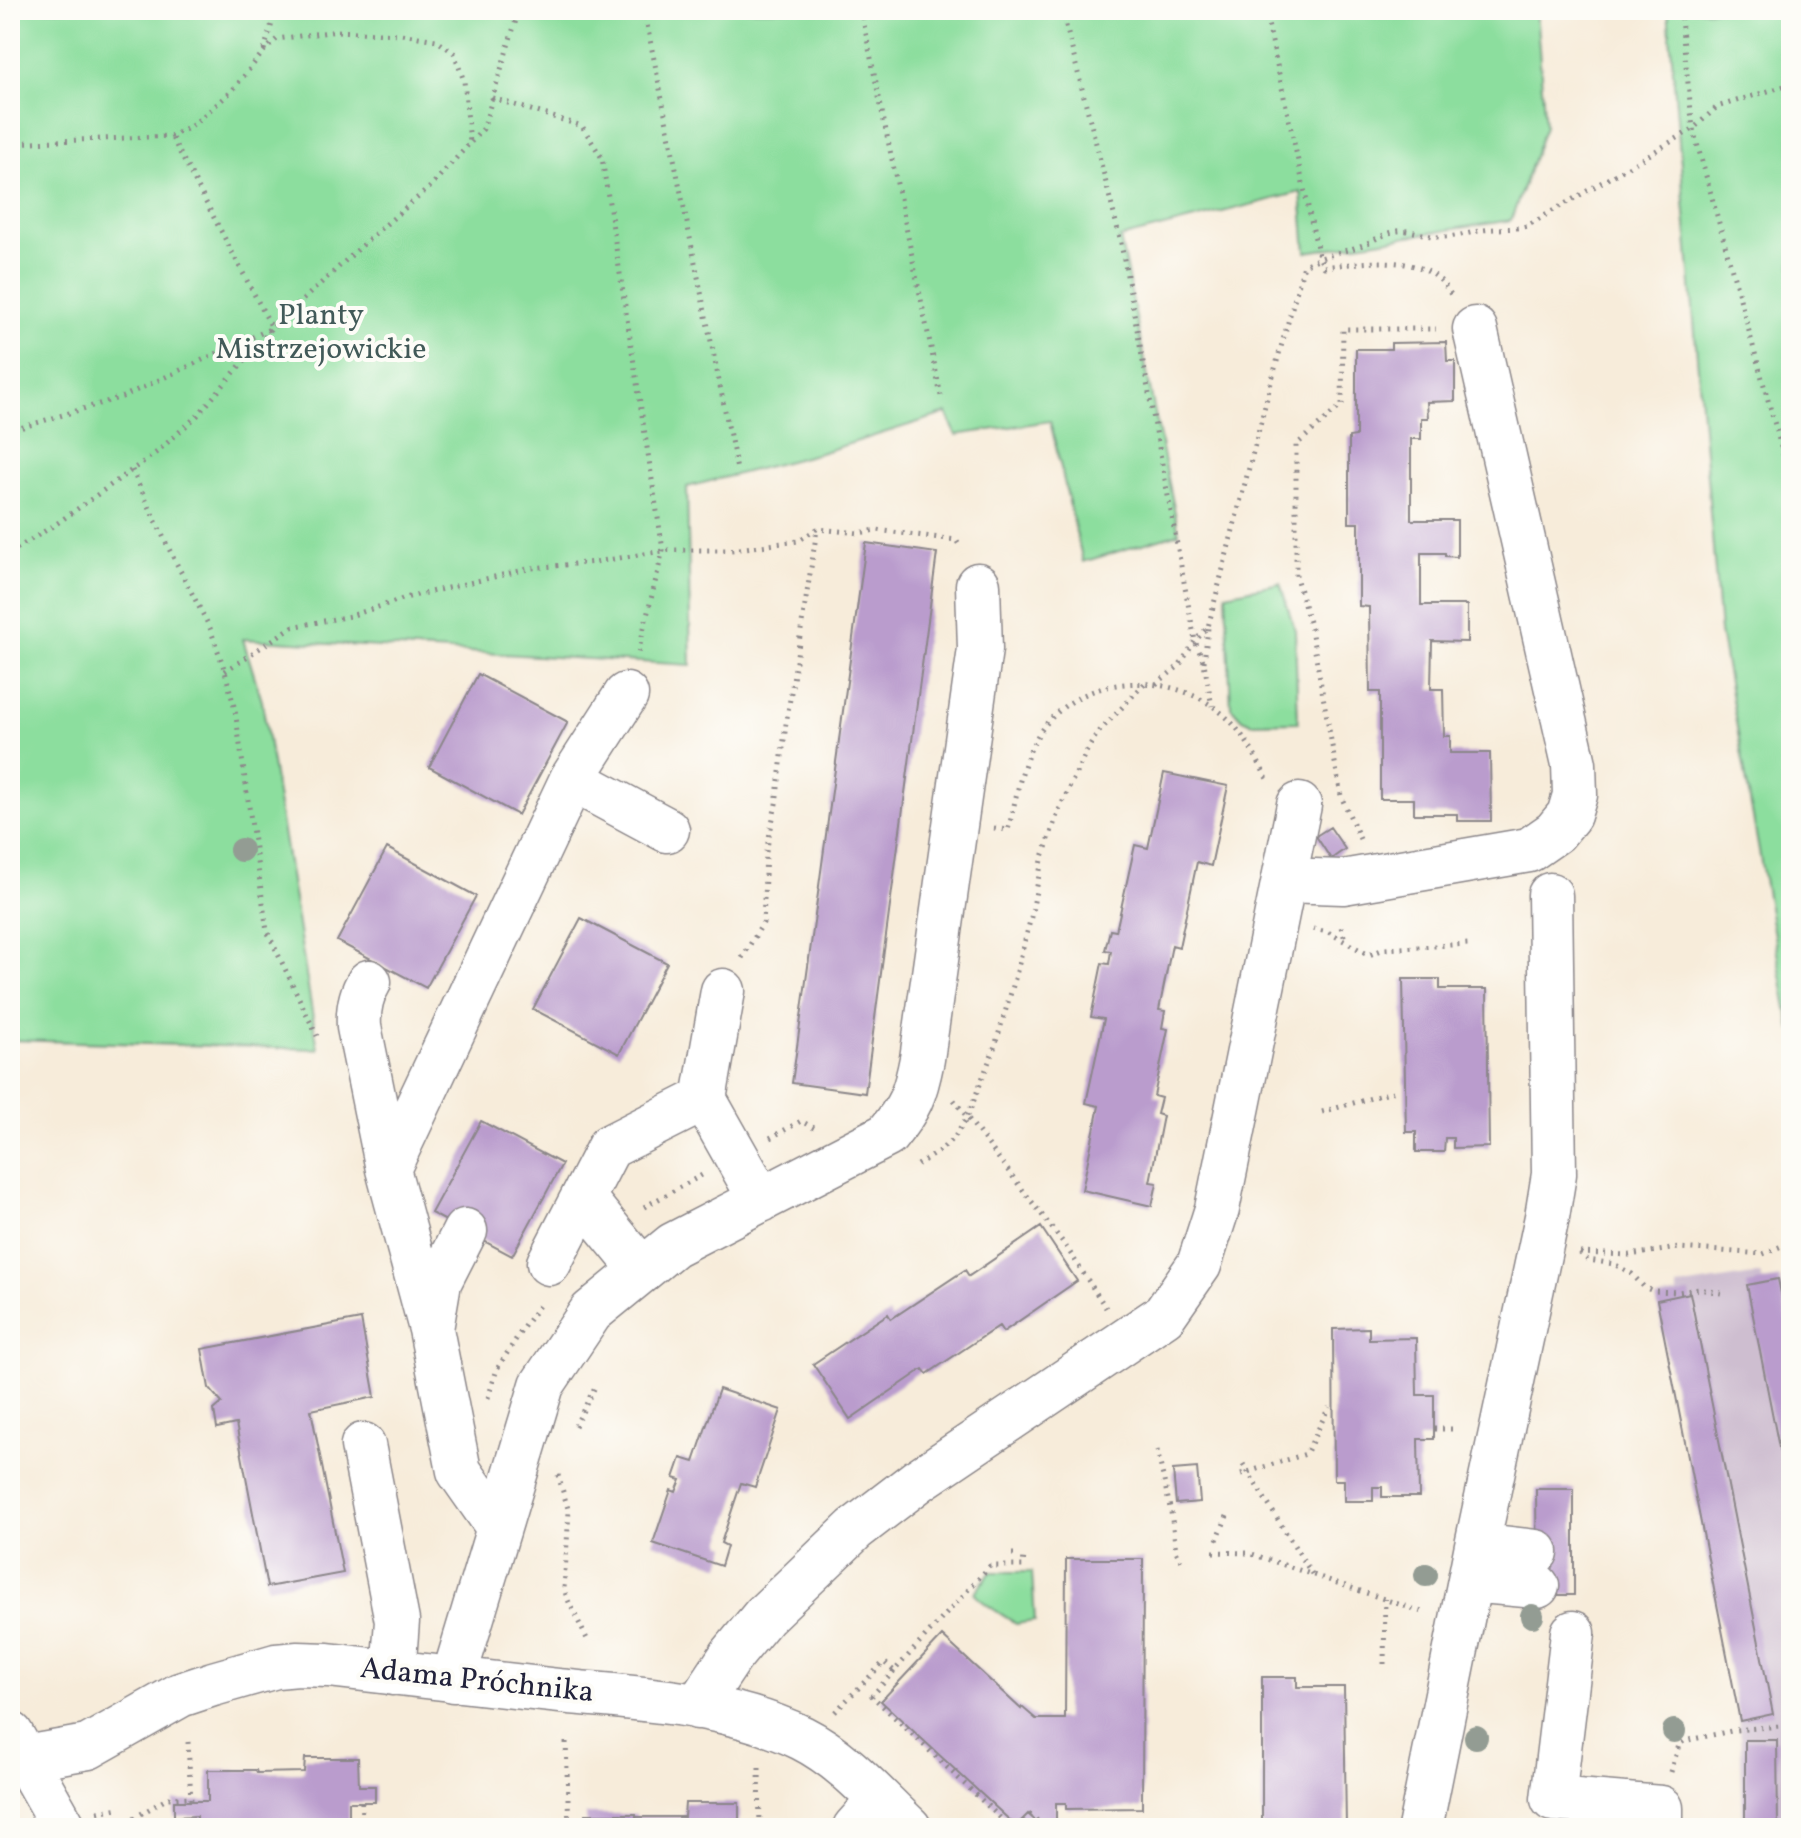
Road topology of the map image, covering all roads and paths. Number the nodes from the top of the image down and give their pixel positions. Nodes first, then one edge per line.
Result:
1 (276, 10) edge
2 (519, 10) edge
3 (644, 10) edge
4 (861, 10) edge
5 (1062, 10) edge
6 (1265, 10) edge
7 (1680, 10) edge
8 (264, 51) junction
9 (1791, 84) edge
10 (492, 98) junction
11 (1693, 129) junction
12 (171, 136) junction
13 (10, 143) edge
14 (470, 143) junction
15 (1319, 257) junction
16 (1455, 321) junction
17 (272, 328) junction
18 (941, 396) dead end
19 (10, 431) edge
20 (132, 470) junction
21 (737, 470) dead end
22 (1791, 483) edge
23 (817, 529) junction
24 (663, 550) junction
25 (10, 553) edge
26 (978, 585) joint
27 (1208, 627) junction
28 (1195, 641) junction
29 (1204, 663) junction
30 (225, 671) junction
31 (1156, 684) junction
32 (626, 695) joint
33 (1212, 706) junction
34 (572, 779) junction
35 (1299, 805) joint
36 (1010, 822) dead end
37 (667, 830) dead end
38 (1377, 877) junction
39 (1284, 880) junction
40 (1550, 895) dead end
41 (1341, 927) dead end
42 (1328, 932) dead end
43 (1346, 943) junction
44 (1468, 944) dead end
45 (369, 982) dead end
46 (723, 991) joint
47 (320, 1042) dead end
48 (1396, 1091) dead end
49 (704, 1099) junction
50 (958, 1106) dead end
51 (1322, 1112) dead end
52 (388, 1169) junction
53 (583, 1198) junction
54 (761, 1200) junction
55 (465, 1231) dead end
56 (1791, 1242) edge
57 (1560, 1253) junction
58 (549, 1263) dead end
59 (642, 1270) junction
60 (1721, 1293) dead end
61 (1113, 1319) dead end
62 (431, 1329) junction
63 (596, 1383) dead end
64 (1329, 1407) dead end
65 (1434, 1429) dead end
66 (1455, 1429) dead end
67 (571, 1437) dead end
68 (363, 1445) dead end
69 (1157, 1450) dead end
70 (1243, 1464) dead end
71 (1244, 1473) junction
72 (513, 1479) junction
73 (1227, 1516) dead end
74 (499, 1528) junction
75 (1217, 1540) dead end
76 (1213, 1552) dead end
77 (1019, 1554) dead end
78 (1181, 1561) dead end
79 (1474, 1562) junction
80 (1536, 1569) dead end
81 (1312, 1574) junction
82 (1385, 1599) junction
83 (1422, 1612) dead end
84 (1573, 1633) dead end
85 (587, 1639) dead end
86 (1384, 1664) dead end
87 (894, 1671) junction
88 (393, 1673) junction
89 (453, 1680) junction
90 (697, 1707) junction
91 (833, 1713) dead end
92 (1791, 1725) edge
93 (188, 1742) dead end
94 (566, 1742) dead end
95 (17, 1745) edge
96 (1677, 1751) dead end
97 (759, 1768) dead end
98 (362, 1802) dead end
99 (881, 1819) edge
100 (127, 1822) dead end
101 (569, 1826) edge
102 (64, 1828) edge
103 (361, 1828) edge
104 (527, 1828) edge
105 (760, 1828) edge
106 (1011, 1828) edge
107 (1019, 1828) edge
108 (1045, 1828) edge
109 (1420, 1828) edge
110 (1661, 1828) edge

1 - 8 path
2 - 10 path
3 - 21 path
4 - 18 path
5 - 28 path
6 - 15 path
7 - 11 path
8 - 12 path
8 - 14 path
9 - 11 path
10 - 14 path
10 - 24 path
11 - 15 path
11 - 22 path
12 - 13 path
12 - 17 path
14 - 17 path
15 - 16 path
15 - 27 path
16 - 38 path
16 - 38 street
17 - 19 path
17 - 20 path
20 - 25 path
20 - 30 path
23 - 24 path
23 - 26 path
23 - 46 path
24 - 30 path
24 - 32 path
26 - 54 street
27 - 28 path
27 - 29 path
28 - 29 path
28 - 31 path
29 - 33 path
30 - 47 path
31 - 33 path
31 - 36 path
32 - 34 street
33 - 35 path
34 - 37 street
34 - 52 street
35 - 39 street
38 - 39 street
39 - 90 street
40 - 57 street
41 - 43 path
42 - 43 path
43 - 44 path
45 - 52 street
46 - 49 street
48 - 51 path
49 - 53 street
49 - 54 street
50 - 61 path
52 - 62 street
53 - 58 street
53 - 59 street
54 - 59 street
55 - 62 street
56 - 57 path
57 - 60 path
57 - 79 street
59 - 72 street
62 - 74 street
63 - 67 path
64 - 71 path
65 - 66 path
68 - 88 street
69 - 78 path
70 - 71 path
71 - 81 path
72 - 74 street
72 - 85 path
73 - 75 path
74 - 89 street
76 - 81 path
77 - 87 path
79 - 80 street
79 - 109 street
81 - 82 path
82 - 83 path
82 - 86 path
84 - 110 street
87 - 91 path
87 - 106 path
88 - 89 street, Adama Próchnika
88 - 95 street, Adama Próchnika
89 - 90 street, Adama Próchnika
90 - 99 street, Adama Próchnika
92 - 96 path
93 - 100 path
94 - 101 path
95 - 102 street
97 - 105 path
98 - 103 path
101 - 104 path
107 - 108 path

